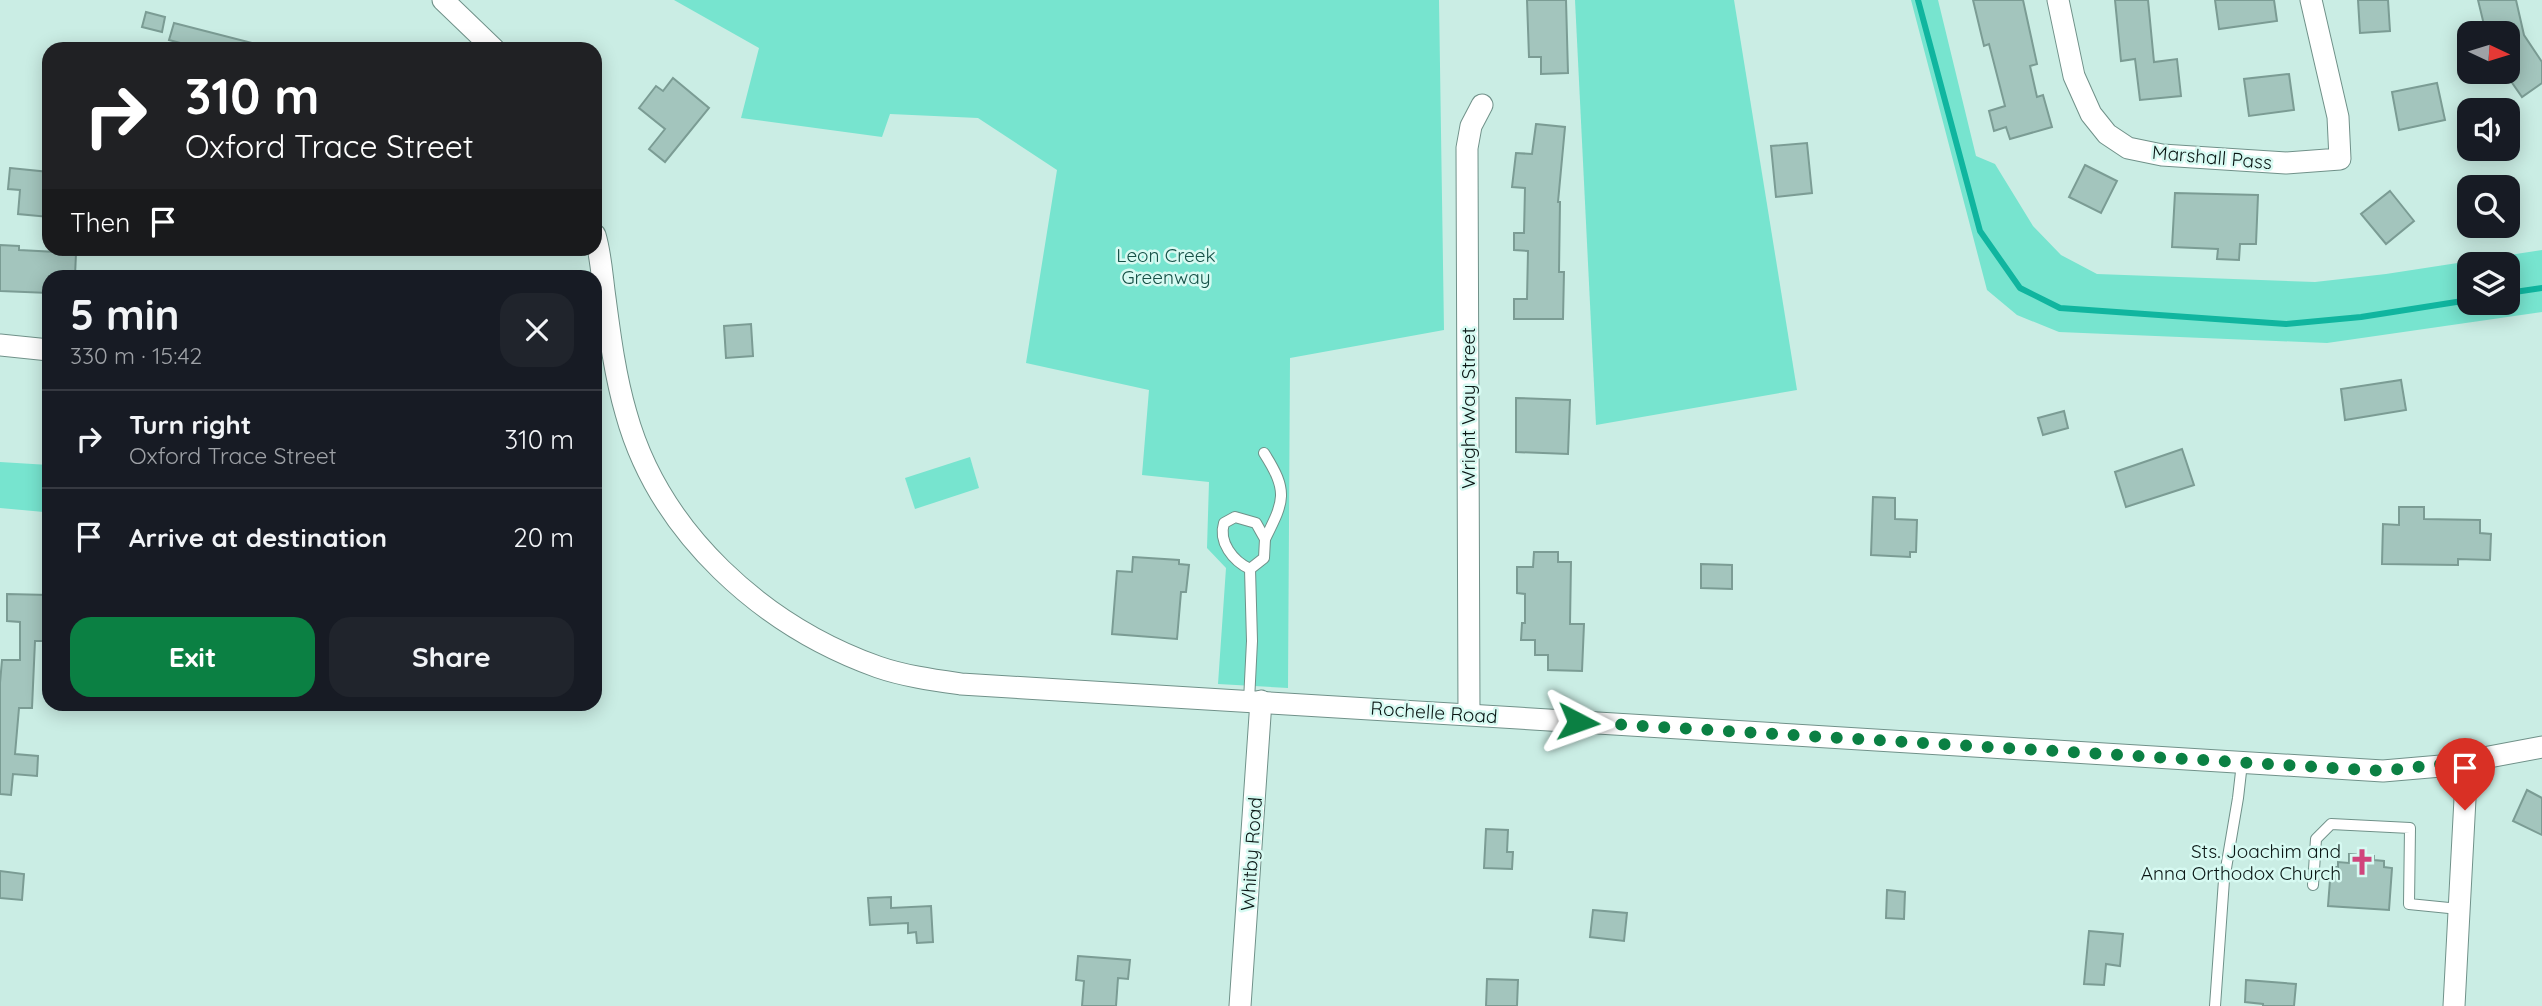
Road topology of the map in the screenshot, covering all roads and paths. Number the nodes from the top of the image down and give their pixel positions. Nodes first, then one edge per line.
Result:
1 (443, 0) edge
2 (2058, 0) edge
3 (2311, 0) edge
4 (487, 42) edge
5 (1482, 105) dead end
6 (602, 282) edge
7 (0, 345) edge
8 (42, 350) edge
9 (1264, 453) dead end
10 (1265, 539) junction
11 (1250, 569) junction
12 (1255, 701) junction
13 (1469, 714) junction
14 (2542, 747) edge
15 (2467, 761) junction
16 (2242, 763) junction
17 (2313, 885) dead end
18 (2459, 909) junction
19 (1240, 1006) edge
20 (2215, 1006) edge
21 (2454, 1006) edge

1 - 4 street
2 - 3 street, Marshall Pass
5 - 13 street, Wright Way Street
6 - 12 street, Rochelle Road
7 - 8 street
9 - 10 lane
10 - 11 lane
10 - 11 lane
11 - 12 lane
12 - 13 street, Rochelle Road
12 - 19 street, Whitby Road
13 - 16 street, Rochelle Road
14 - 15 street, Rochelle Road
15 - 16 street, Rochelle Road
15 - 18 street
16 - 20 lane
17 - 18 lane
18 - 21 street

